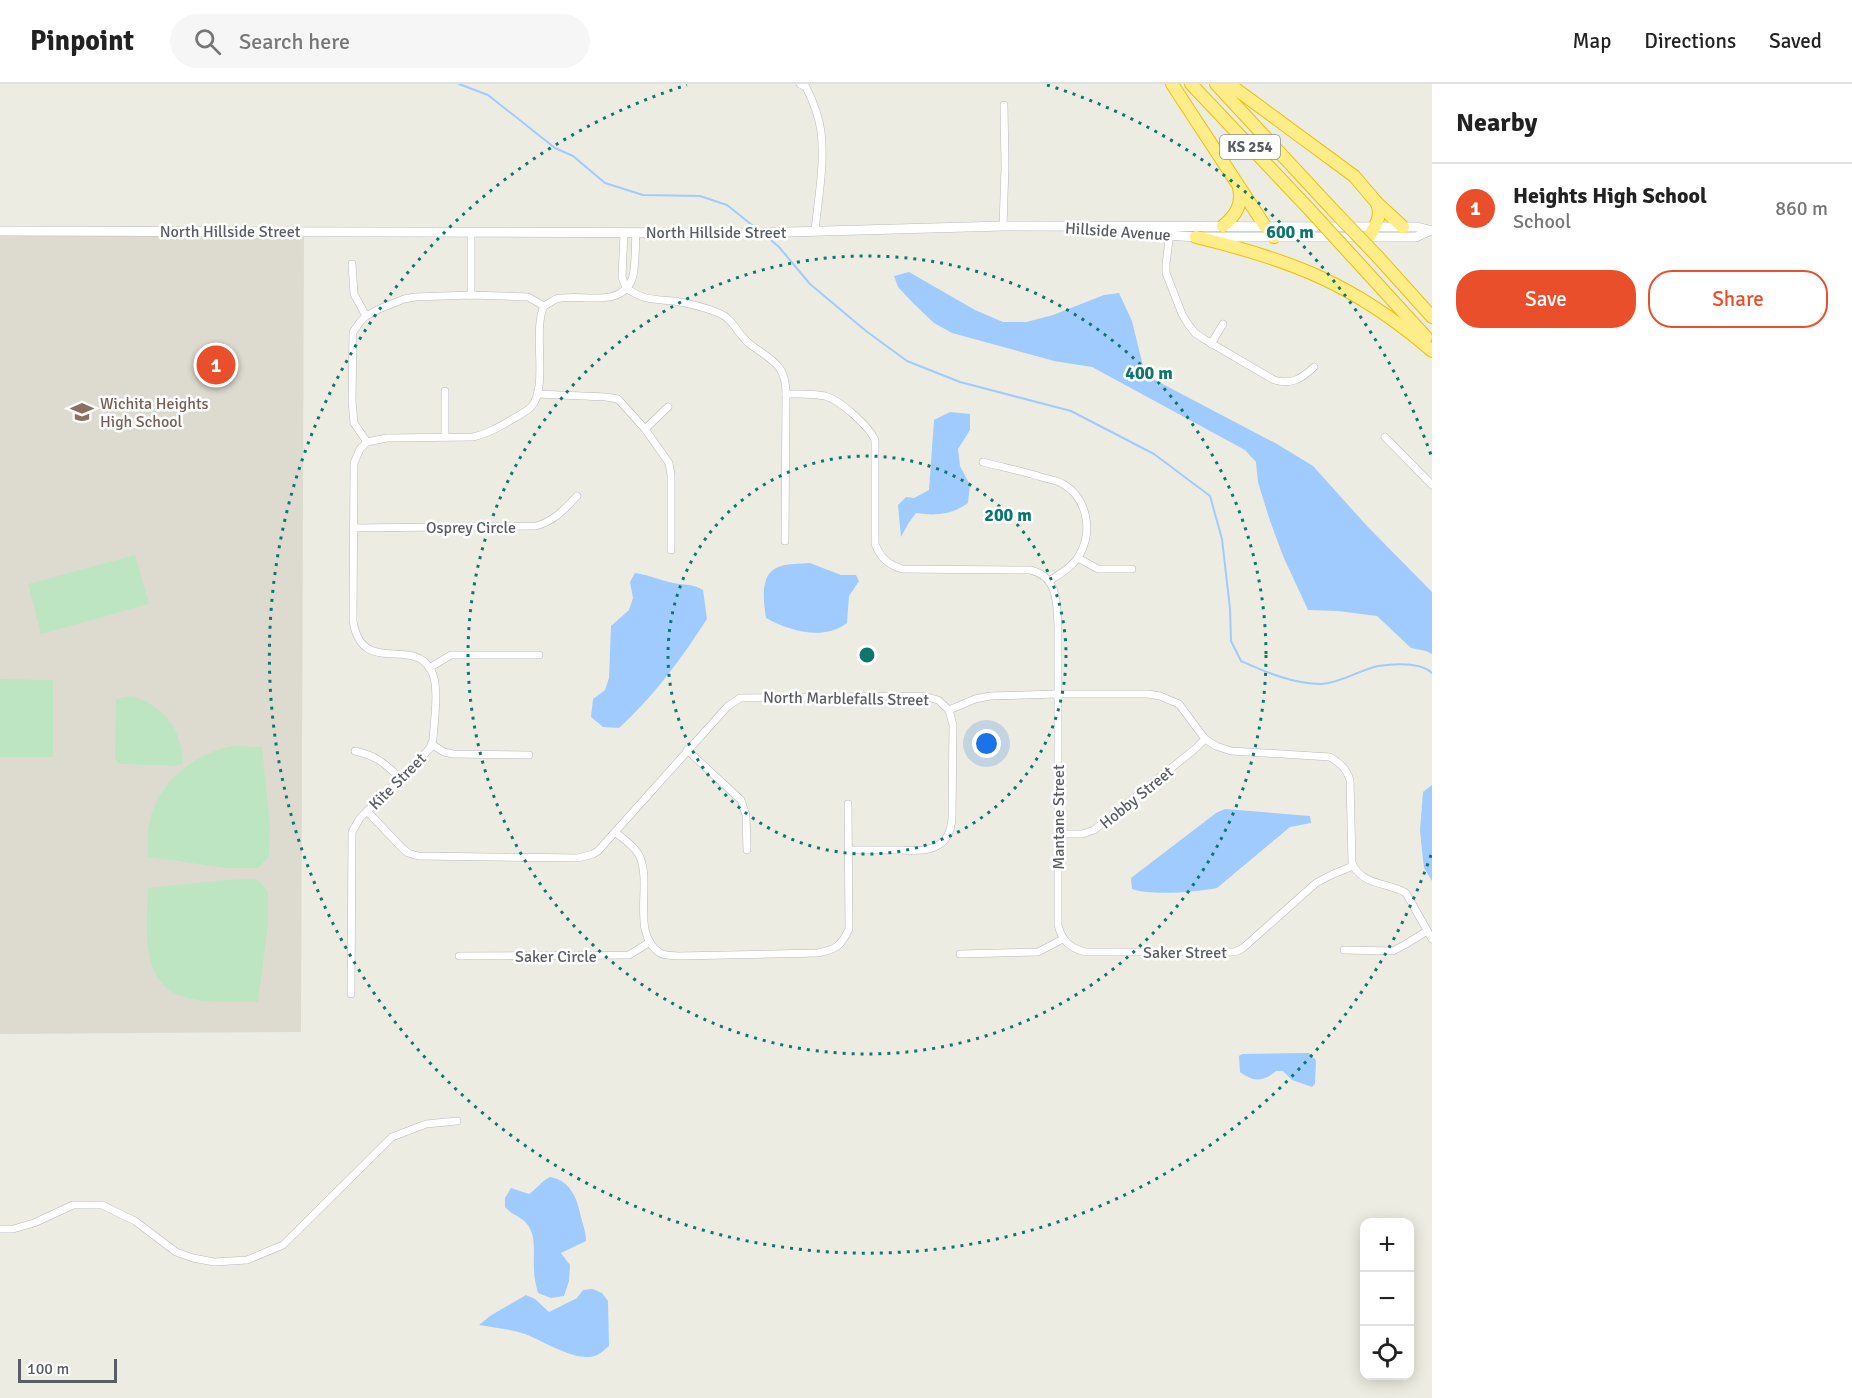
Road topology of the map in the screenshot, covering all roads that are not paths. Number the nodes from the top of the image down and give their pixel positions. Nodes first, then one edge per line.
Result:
1 (800, 84) edge
2 (1172, 84) edge
3 (1191, 84) edge
4 (1216, 84) edge
5 (1229, 84) edge
6 (1004, 105) dead end
7 (1238, 187) junction
8 (1377, 202) junction
9 (1003, 226) junction
10 (1040, 226) joint
11 (1223, 226) junction
12 (1264, 226) junction
13 (1403, 227) junction
14 (0, 231) edge
15 (815, 231) junction
16 (1170, 231) junction
17 (1431, 231) edge
18 (471, 232) junction
19 (1372, 232) junction
20 (624, 233) junction
21 (636, 233) junction
22 (1196, 237) junction
23 (1274, 237) junction
24 (352, 264) dead end
25 (626, 288) junction
26 (471, 296) junction
27 (544, 306) junction
28 (366, 316) junction
29 (1432, 316) edge
30 (1223, 324) dead end
31 (1211, 344) junction
32 (1432, 344) edge
33 (1432, 351) edge
34 (1314, 367) dead end
35 (445, 391) dead end
36 (537, 394) junction
37 (786, 394) junction
38 (668, 407) dead end
39 (645, 429) junction
40 (445, 437) junction
41 (1385, 437) dead end
42 (367, 442) junction
43 (982, 462) dead end
44 (1432, 485) edge
45 (577, 496) dead end
46 (354, 528) junction
47 (785, 541) dead end
48 (671, 550) dead end
49 (1078, 558) junction
50 (1132, 569) dead end
51 (1049, 581) junction
52 (539, 654) dead end
53 (429, 668) junction
54 (1058, 694) junction
55 (949, 710) junction
56 (1205, 739) junction
57 (431, 744) junction
58 (687, 750) junction
59 (355, 751) dead end
60 (529, 755) dead end
61 (400, 778) junction
62 (848, 804) dead end
63 (367, 811) junction
64 (615, 832) junction
65 (1058, 834) junction
66 (747, 850) dead end
67 (849, 850) junction
68 (1353, 866) junction
69 (1427, 931) junction
70 (1063, 939) junction
71 (1432, 939) edge
72 (650, 942) junction
73 (1344, 950) dead end
74 (960, 954) dead end
75 (459, 956) dead end
76 (351, 994) dead end
77 (457, 1121) dead end
78 (0, 1229) edge

1 - 15 street
2 - 7 highway
3 - 32 highway, KS 254, bridge
4 - 29 highway, KS 254, bridge
5 - 8 highway
6 - 9 street
7 - 11 highway
7 - 12 highway
8 - 13 highway
8 - 19 highway
9 - 10 main road, North Hillside Street
9 - 15 main road, North Hillside Street
10 - 16 main road, Hillside Avenue
11 - 12 main road
11 - 16 main road
12 - 19 main road
12 - 23 highway
13 - 17 main road
13 - 19 main road
14 - 18 main road, North Hillside Street
15 - 21 main road, North Hillside Street
16 - 22 main road, Hillside Avenue
16 - 31 street
17 - 19 main road
18 - 20 main road, North Hillside Street
18 - 26 street
19 - 23 main road, Hillside Avenue
20 - 21 main road, North Hillside Street
20 - 25 street
21 - 25 street
22 - 23 main road, Hillside Avenue
22 - 33 highway
24 - 28 street
25 - 27 street
25 - 37 street
26 - 27 street
26 - 28 street
27 - 36 street
28 - 42 street
30 - 31 street
31 - 34 street
35 - 40 street
36 - 39 street
36 - 40 street
37 - 47 street
37 - 51 street
38 - 39 street
39 - 48 street
40 - 42 street
41 - 44 street
42 - 46 street
43 - 49 street
45 - 46 street, Osprey Circle
46 - 53 street
49 - 50 street
49 - 51 street
51 - 54 street, Mantane Street
52 - 53 street
53 - 57 street, Kite Street
54 - 55 street, North Marblefalls Street
54 - 56 street, North Marblefalls Street
54 - 65 street, Mantane Street
55 - 58 street, North Marblefalls Street
55 - 67 street
56 - 65 street, Hobby Street
56 - 68 street, North Marblefalls Street
57 - 60 street
57 - 61 street, Kite Street
58 - 64 street, North Marblefalls Street
58 - 66 street
59 - 61 street
61 - 63 street, Kite Street
62 - 67 street
63 - 64 street, North Marblefalls Street
63 - 76 street, Kite Street
64 - 72 street
65 - 70 street, Mantane Street
67 - 72 street
68 - 69 street
68 - 70 street, Saker Street
69 - 71 street
69 - 73 street
70 - 74 street
72 - 75 street, Saker Circle
77 - 78 street

